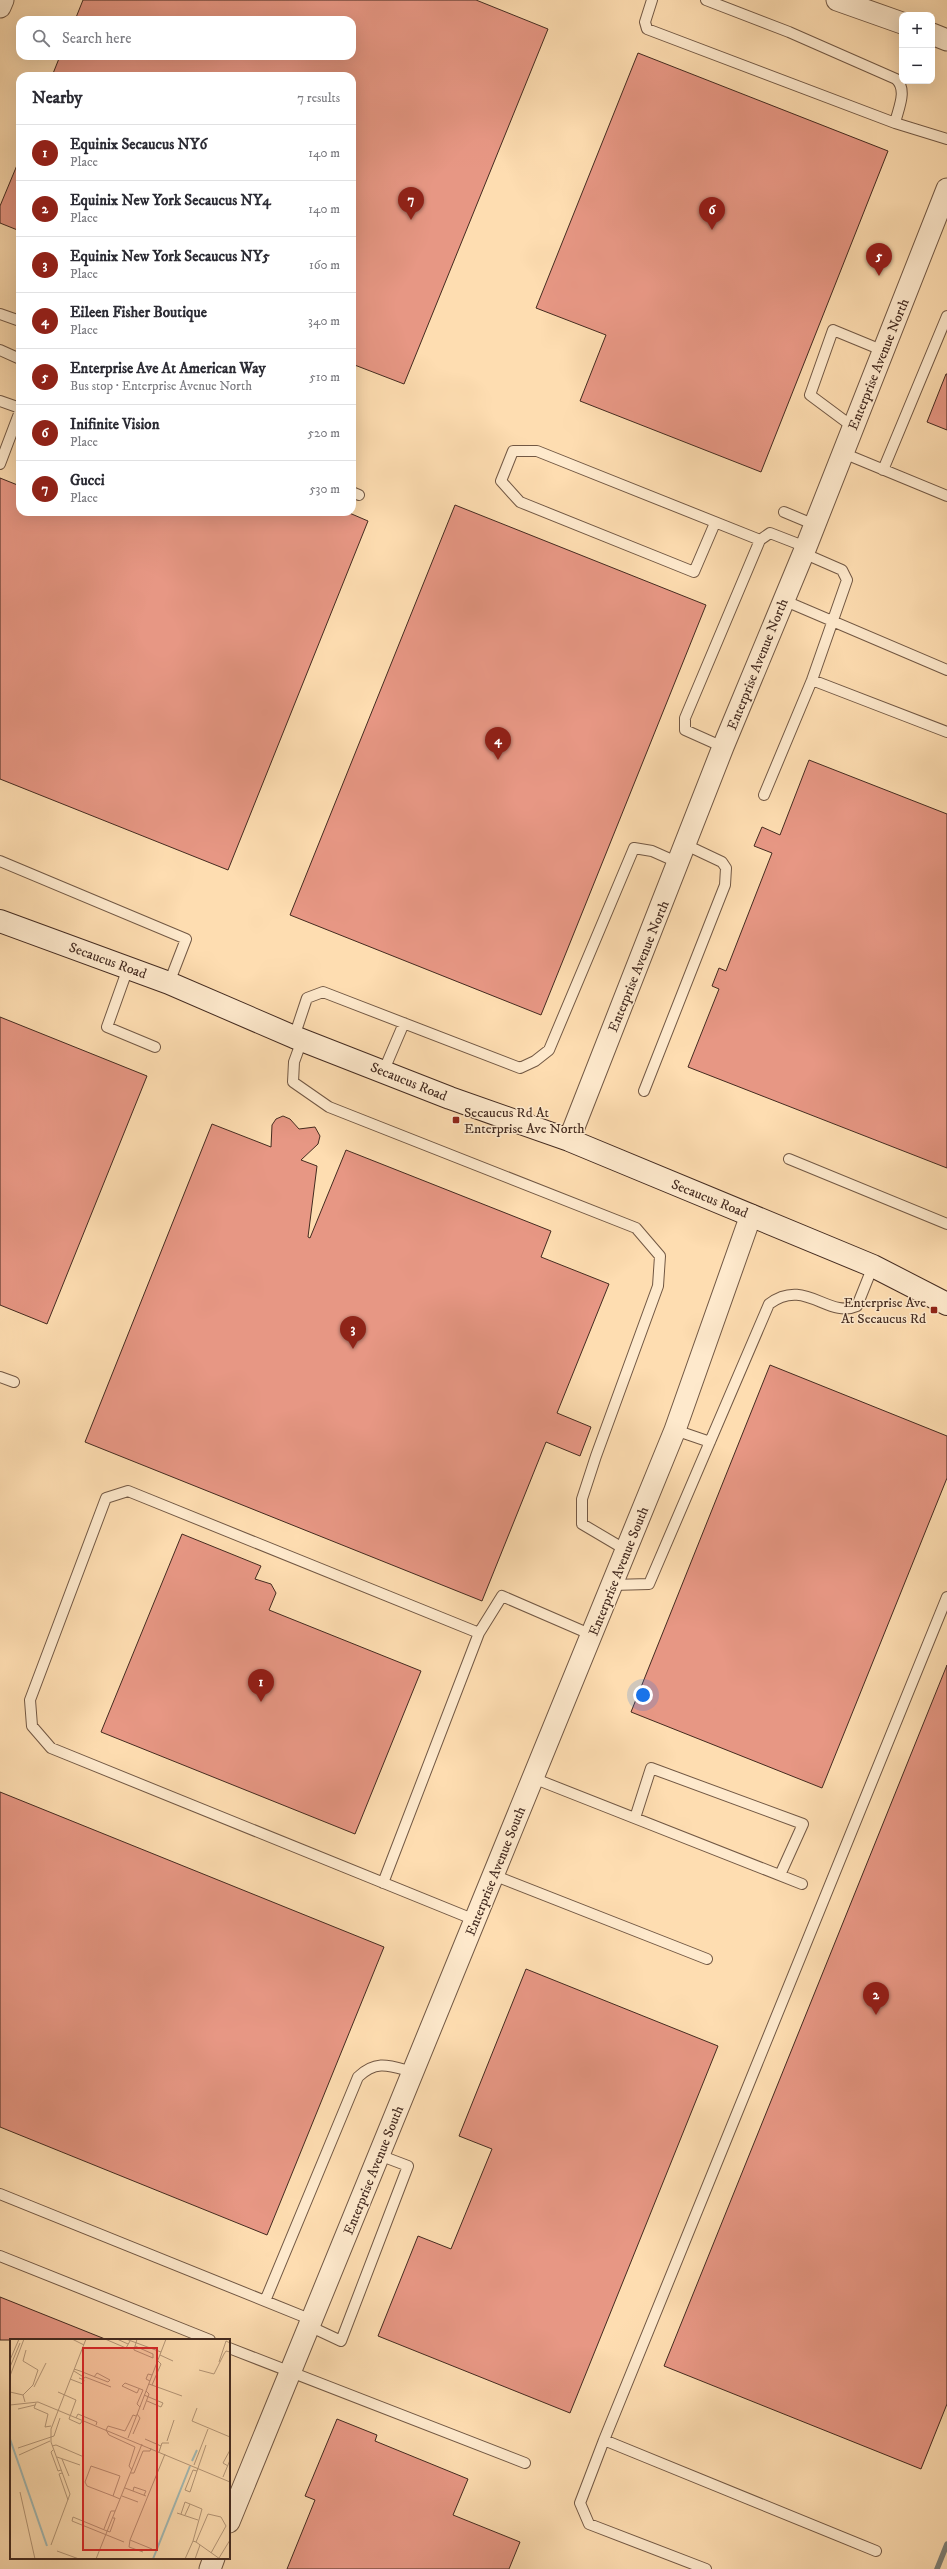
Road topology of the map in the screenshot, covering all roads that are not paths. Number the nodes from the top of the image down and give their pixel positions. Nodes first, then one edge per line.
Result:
1 (3, 0) edge
2 (652, 0) edge
3 (706, 0) edge
4 (837, 0) edge
5 (0, 7) edge
6 (899, 22) edge
7 (935, 35) edge
8 (947, 40) edge
9 (895, 123) junction
10 (947, 139) edge
11 (947, 189) edge
12 (0, 314) edge
13 (947, 316) edge
14 (16, 320) edge
15 (0, 350) edge
16 (884, 351) junction
17 (16, 357) edge
18 (0, 401) edge
19 (16, 407) edge
20 (16, 420) edge
21 (853, 427) junction
22 (843, 453) junction
23 (0, 464) edge
24 (883, 470) junction
25 (947, 496) edge
26 (784, 512) dead end
27 (715, 523) junction
28 (815, 525) junction
29 (760, 540) junction
30 (804, 550) junction
31 (783, 600) junction
32 (833, 622) junction
33 (947, 670) edge
34 (812, 680) junction
35 (947, 732) edge
36 (723, 747) junction
37 (764, 795) dead end
38 (682, 854) junction
39 (0, 861) edge
40 (0, 921) edge
41 (128, 968) junction
42 (170, 983) junction
43 (404, 1023) junction
44 (298, 1039) junction
45 (155, 1047) dead end
46 (384, 1070) junction
47 (644, 1091) dead end
48 (569, 1140) junction
49 (789, 1159) dead end
50 (751, 1215) junction
51 (947, 1224) edge
52 (873, 1266) junction
53 (947, 1304) edge
54 (0, 1377) edge
55 (14, 1382) dead end
56 (675, 1430) junction
57 (710, 1442) junction
58 (626, 1550) junction
59 (612, 1585) junction
60 (947, 1597) edge
61 (479, 1634) junction
62 (592, 1635) junction
63 (533, 1778) junction
64 (635, 1818) junction
65 (780, 1875) junction
66 (493, 1876) junction
67 (383, 1883) junction
68 (802, 1884) dead end
69 (475, 1920) junction
70 (706, 1959) dead end
71 (413, 2072) junction
72 (379, 2155) junction
73 (0, 2194) edge
74 (0, 2256) edge
75 (264, 2301) junction
76 (310, 2323) junction
77 (208, 2339) edge
78 (230, 2348) edge
79 (290, 2372) junction
80 (604, 2440) junction
81 (525, 2463) dead end
82 (230, 2520) edge
83 (876, 2551) dead end
84 (214, 2559) edge
85 (210, 2569) edge
86 (706, 2569) edge

1 - 5 street
2 - 9 lane
3 - 9 lane
4 - 6 street
7 - 8 street
9 - 10 lane
11 - 16 street, Enterprise Avenue North
12 - 14 lane
13 - 24 lane
15 - 17 lane
16 - 21 street, Enterprise Avenue North
16 - 21 lane
18 - 19 lane
20 - 23 lane
21 - 22 street, Enterprise Avenue North
22 - 24 lane
22 - 28 street, Enterprise Avenue North
24 - 25 lane
26 - 28 lane
27 - 27 lane
27 - 29 lane
28 - 30 street, Enterprise Avenue North
29 - 30 lane
29 - 36 lane
30 - 31 street, Enterprise Avenue North
30 - 32 lane
31 - 32 lane
31 - 36 street, Enterprise Avenue North
32 - 33 lane
32 - 34 lane
34 - 35 lane
34 - 37 lane
36 - 38 street, Enterprise Avenue North
38 - 43 lane
38 - 47 lane
38 - 48 street, Enterprise Avenue North
39 - 42 lane
40 - 41 main road, Secaucus Road
41 - 42 main road, Secaucus Road
41 - 45 lane
42 - 44 main road, Secaucus Road
43 - 44 lane
43 - 46 lane
44 - 46 main road, Secaucus Road
44 - 58 lane
46 - 48 main road, Secaucus Road
48 - 50 main road, Secaucus Road
49 - 51 lane
50 - 52 main road, Secaucus Road
50 - 56 street, Enterprise Avenue South
52 - 53 main road, Secaucus Road
52 - 57 lane
54 - 55 lane
56 - 57 lane
56 - 58 street, Enterprise Avenue South
57 - 59 lane
58 - 59 street, Enterprise Avenue South
59 - 62 street, Enterprise Avenue South
60 - 80 lane
61 - 62 lane
61 - 67 lane
61 - 67 lane
62 - 63 street, Enterprise Avenue South
63 - 64 lane
63 - 66 street, Enterprise Avenue South
64 - 65 lane
64 - 65 lane
65 - 68 lane
66 - 69 street, Enterprise Avenue South
66 - 70 lane
67 - 69 lane
69 - 71 street, Enterprise Avenue South
71 - 72 street, Enterprise Avenue South
71 - 75 lane
72 - 76 street, Enterprise Avenue South
72 - 76 lane
73 - 75 lane
74 - 77 lane
75 - 76 lane
76 - 79 street, Enterprise Avenue South
78 - 79 lane
79 - 81 lane
79 - 82 street, Enterprise Avenue South
80 - 83 lane
80 - 86 lane
84 - 85 street

